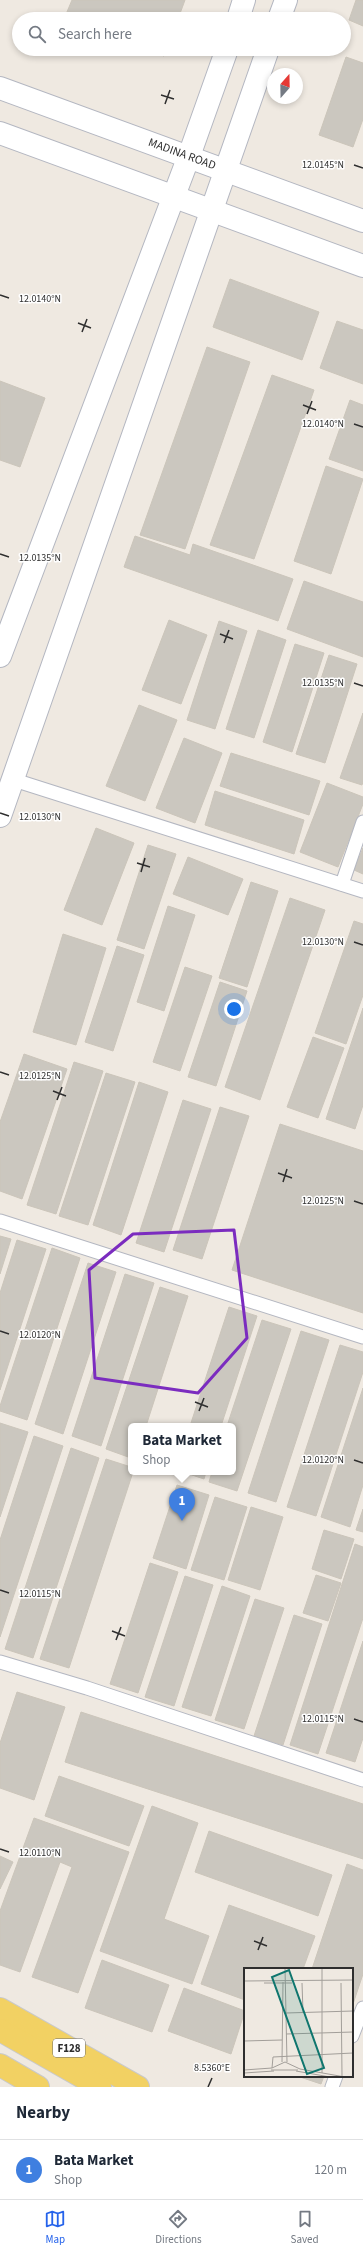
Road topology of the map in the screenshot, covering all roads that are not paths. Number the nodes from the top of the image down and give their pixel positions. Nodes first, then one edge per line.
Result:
1 (244, 0) edge
2 (286, 0) edge
3 (240, 12) edge
4 (282, 12) edge
5 (225, 56) edge
6 (266, 56) edge
7 (0, 88) edge
8 (0, 133) edge
9 (189, 156) junction
10 (226, 170) junction
11 (173, 196) junction
12 (212, 210) junction
13 (363, 221) edge
14 (363, 266) edge
15 (0, 656) edge
16 (11, 779) junction
17 (0, 816) edge
18 (363, 822) edge
19 (342, 884) junction
20 (363, 891) edge
21 (0, 1221) edge
22 (363, 1337) edge
23 (0, 1662) edge
24 (363, 1780) edge
25 (363, 2008) edge
26 (0, 2009) edge
27 (0, 2030) edge
28 (353, 2033) edge
29 (0, 2065) edge
30 (336, 2077) edge
31 (38, 2087) edge
32 (100, 2087) edge
33 (138, 2087) edge
34 (332, 2087) edge

1 - 3 main road
2 - 4 main road
5 - 9 main road
6 - 10 main road
7 - 9 main road, MADINA ROAD
8 - 11 main road
9 - 10 main road, MADINA ROAD
9 - 11 main road
10 - 12 main road
10 - 13 main road, MADINA ROAD
11 - 12 main road
11 - 15 main road
12 - 14 main road
12 - 16 main road
16 - 17 main road
16 - 19 lane
18 - 19 lane
19 - 20 lane
21 - 22 lane
23 - 24 lane
25 - 28 lane
26 - 33 main road, F128
27 - 32 main road
29 - 31 main road
30 - 34 lane

